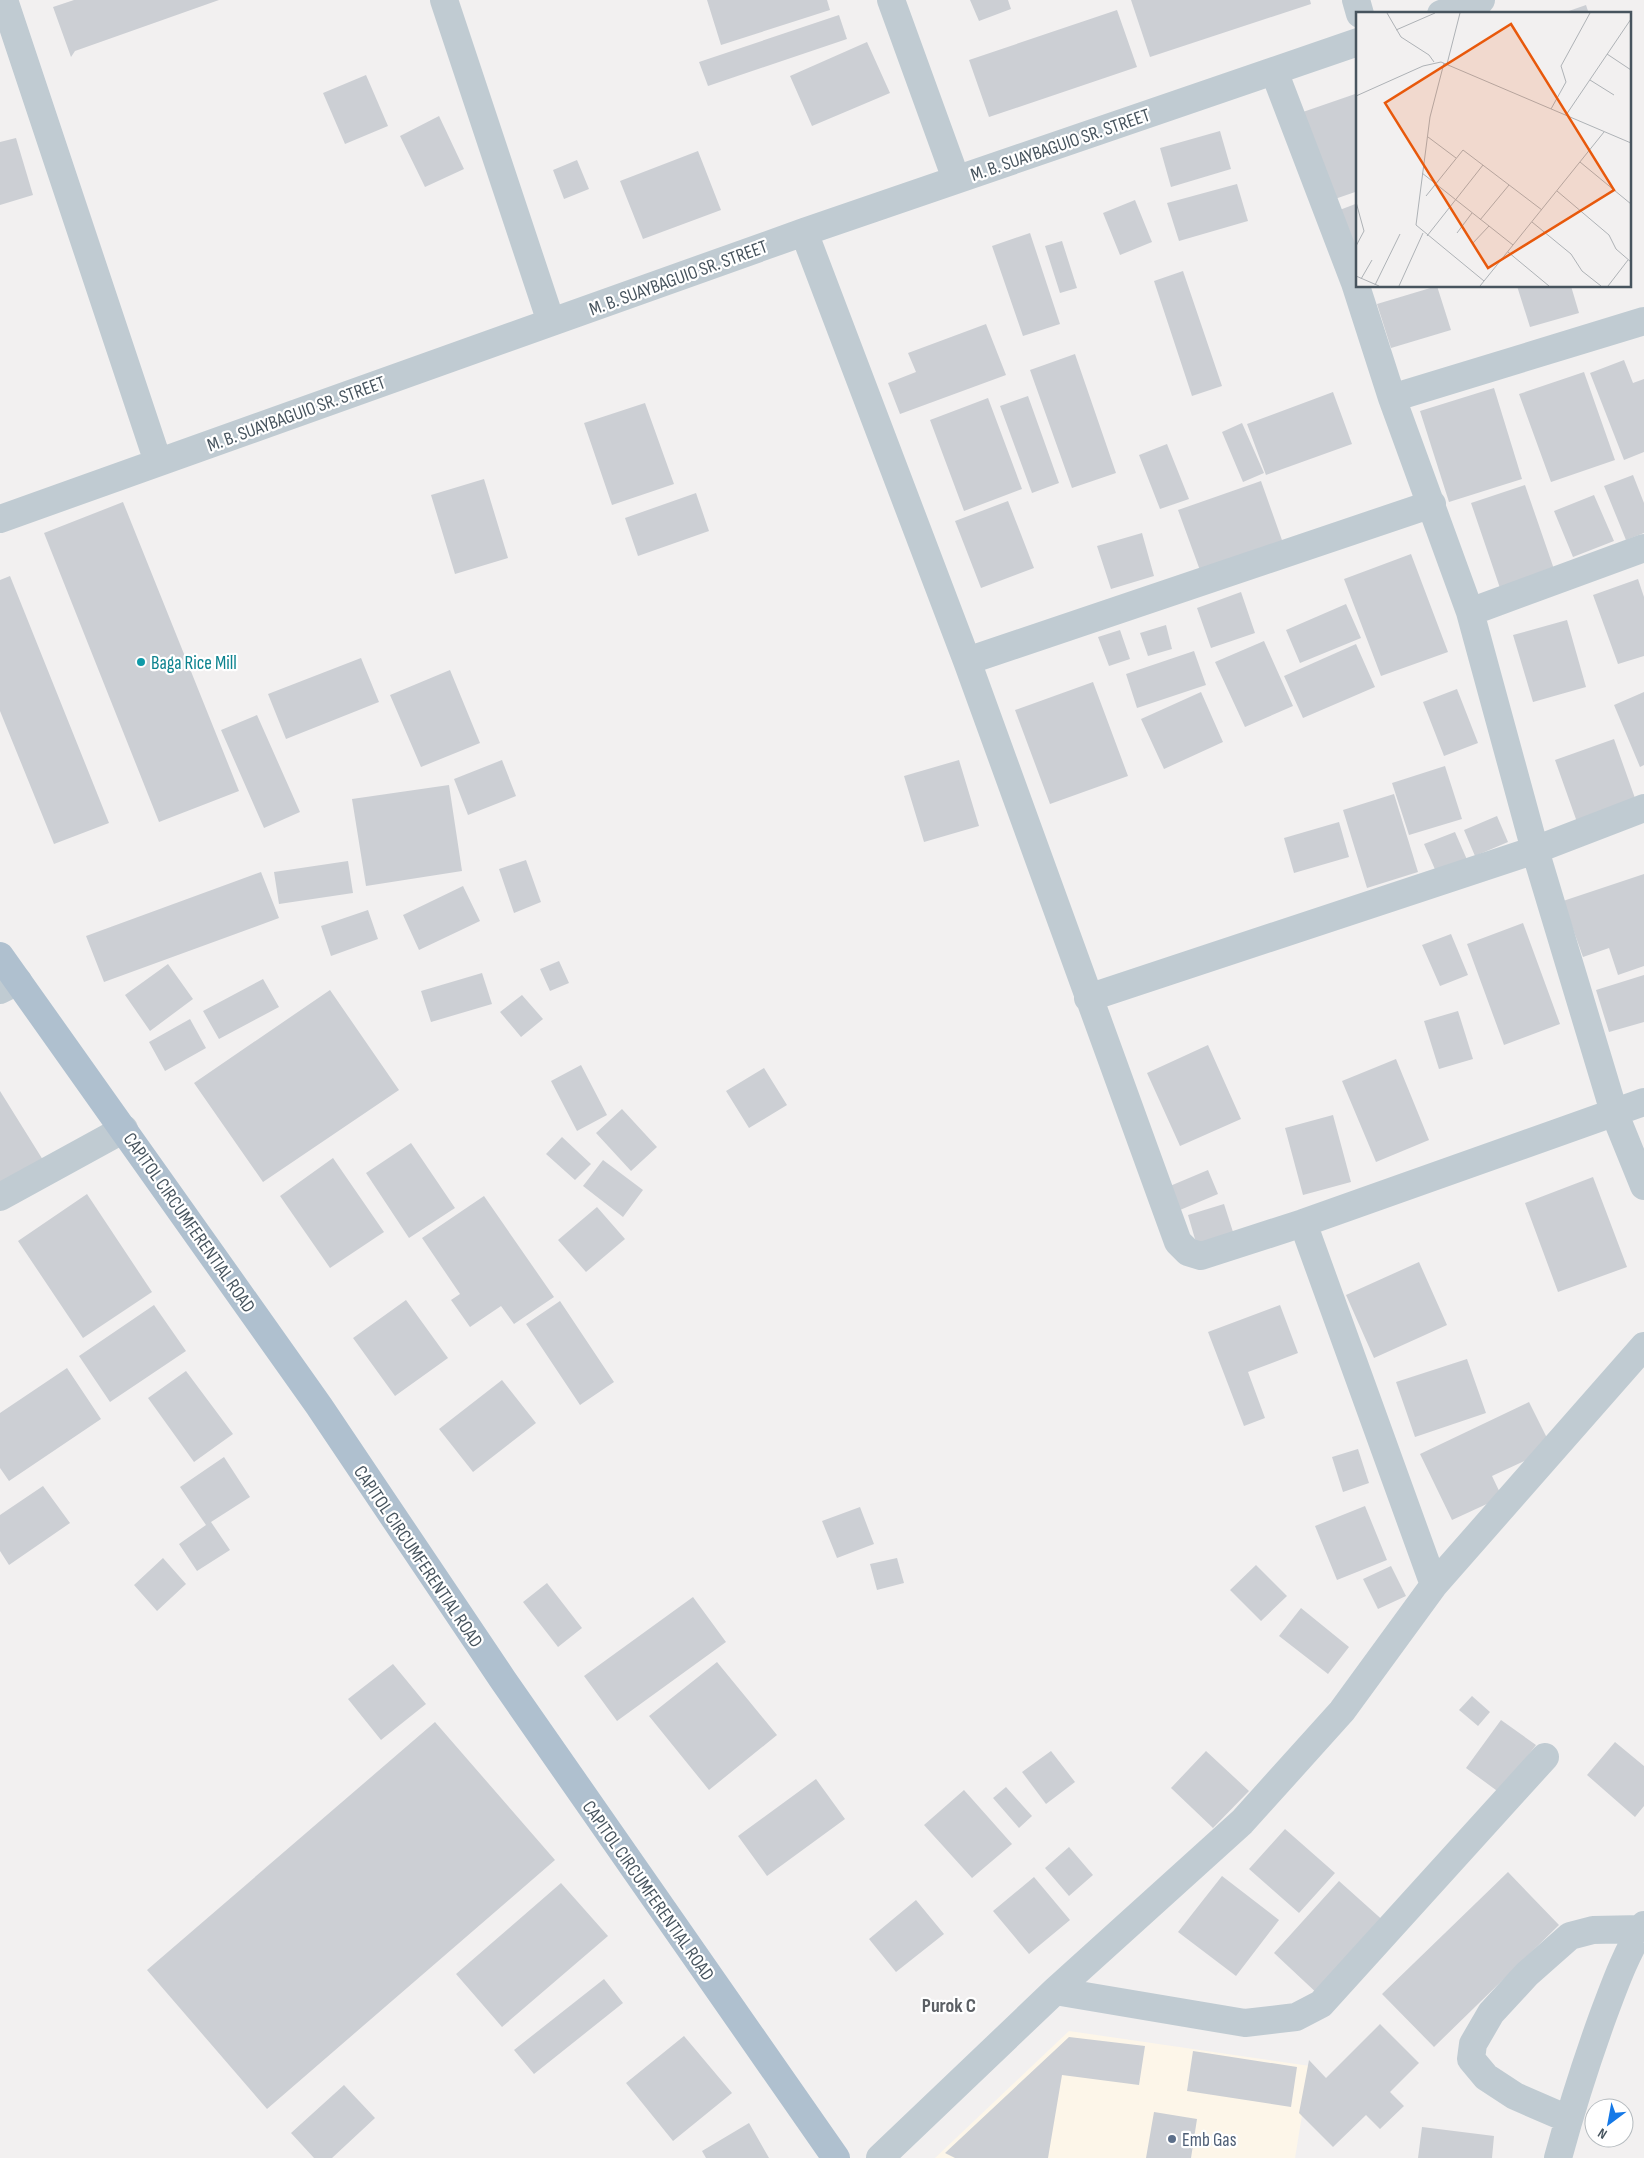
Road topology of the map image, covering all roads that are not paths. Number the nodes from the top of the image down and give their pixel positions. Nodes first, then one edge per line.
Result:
1 (4, 0) edge
2 (444, 0) edge
3 (891, 0) edge
4 (1481, 0) edge
5 (1446, 12) edge
6 (1356, 43) edge
7 (1274, 70) junction
8 (956, 179) junction
9 (804, 232) junction
10 (1356, 286) edge
11 (1357, 288) edge
12 (1644, 320) edge
13 (551, 322) junction
14 (1392, 398) junction
15 (158, 462) junction
16 (1432, 504) junction
17 (0, 519) edge
18 (1644, 548) edge
19 (1470, 612) junction
20 (967, 661) junction
21 (1644, 808) edge
22 (1535, 850) junction
23 (0, 956) edge
24 (9, 986) edge
25 (1088, 998) junction
26 (1644, 1102) edge
27 (1614, 1112) junction
28 (124, 1129) junction
29 (1644, 1186) edge
30 (0, 1196) edge
31 (1303, 1223) junction
32 (1644, 1346) edge
33 (1434, 1585) junction
34 (1545, 1757) dead end
35 (1643, 1927) edge
36 (1055, 1991) junction
37 (1568, 2119) junction
38 (835, 2158) edge
39 (880, 2158) edge
40 (1558, 2158) edge

1 - 15 street
2 - 13 street
3 - 8 street
4 - 5 street
6 - 7 street, M. B. SUAYBAGUIO SR. STREET
7 - 8 street, M. B. SUAYBAGUIO SR. STREET
7 - 10 street
8 - 9 street, M. B. SUAYBAGUIO SR. STREET
9 - 13 street, M. B. SUAYBAGUIO SR. STREET
9 - 20 street
11 - 14 street
12 - 14 street
13 - 15 street, M. B. SUAYBAGUIO SR. STREET
14 - 16 street
15 - 17 street, M. B. SUAYBAGUIO SR. STREET
16 - 19 street
16 - 20 street
18 - 19 street
19 - 22 street
20 - 25 street
21 - 22 street
22 - 25 street
22 - 27 street
23 - 24 main road, CAPITOL CIRCUMFERENTIAL ROAD
24 - 28 main road, CAPITOL CIRCUMFERENTIAL ROAD
25 - 31 street
26 - 27 street
27 - 29 street
27 - 31 street
28 - 30 street
28 - 38 main road, CAPITOL CIRCUMFERENTIAL ROAD
31 - 33 street
32 - 33 street
33 - 36 street
34 - 36 street
35 - 37 street
35 - 37 street
36 - 39 street
37 - 40 street

